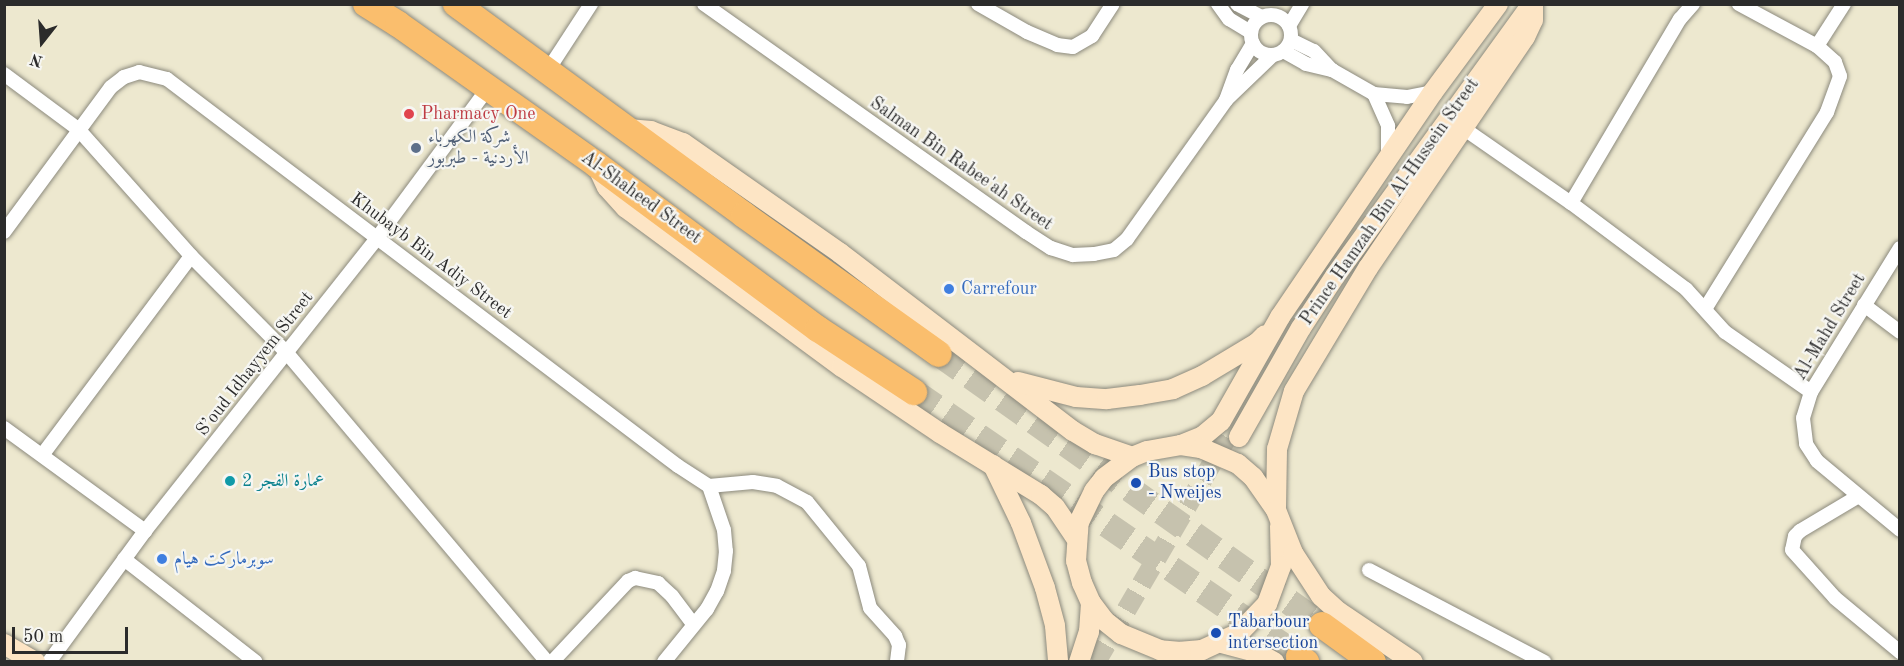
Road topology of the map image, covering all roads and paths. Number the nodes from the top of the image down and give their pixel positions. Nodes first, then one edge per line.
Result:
1 (366, 4) edge
2 (456, 4) edge
3 (591, 4) edge
4 (704, 4) edge
5 (978, 4) edge
6 (1113, 4) edge
7 (1218, 4) edge
8 (1237, 4) edge
9 (1302, 4) edge
10 (1498, 4) edge
11 (1510, 4) edge
12 (1532, 4) edge
13 (1693, 4) edge
14 (1739, 4) edge
15 (1844, 4) edge
16 (1273, 12) edge
17 (1289, 26) junction
18 (1252, 38) junction
19 (1817, 46) junction
20 (1282, 49) junction
21 (548, 70) junction
22 (4, 74) edge
23 (488, 88) junction
24 (1433, 92) junction
25 (1374, 94) junction
26 (1226, 100) junction
27 (1463, 128) junction
28 (78, 129) junction
29 (628, 129) junction
30 (1388, 159) junction
31 (597, 165) junction
32 (1571, 203) junction
33 (4, 232) edge
34 (376, 238) junction
35 (1899, 248) edge
36 (191, 256) junction
37 (1864, 305) junction
38 (1705, 309) junction
39 (1280, 317) junction
40 (1899, 332) edge
41 (287, 353) junction
42 (939, 354) tunnel mouth
43 (1007, 378) junction
44 (914, 392) tunnel mouth
45 (1810, 392) junction
46 (4, 428) edge
47 (1181, 445) junction
48 (43, 454) junction
49 (1132, 457) junction
50 (993, 465) junction
51 (709, 486) junction
52 (1857, 497) junction
53 (1278, 518) junction
54 (1899, 530) edge
55 (145, 531) junction
56 (1076, 538) junction
57 (124, 559) junction
58 (1369, 570) dead end
59 (1091, 603) junction
60 (694, 624) junction
61 (1322, 625) tunnel mouth
62 (1222, 643) junction
63 (4, 644) edge
64 (1160, 650) junction
65 (1899, 652) edge
66 (35, 662) edge
67 (49, 662) edge
68 (256, 662) edge
69 (547, 662) edge
70 (552, 662) edge
71 (664, 662) edge
72 (897, 662) edge
73 (1058, 662) edge
74 (1079, 662) edge
75 (1143, 662) edge
76 (1274, 662) edge
77 (1373, 662) edge
78 (1413, 662) edge
79 (1544, 662) edge

1 - 23 highway, Al-Shaheed Street
2 - 21 highway
3 - 21 street
4 - 26 street, Salman Bin Rabee'ah Street
5 - 6 street
7 - 18 street
8 - 16 street
9 - 17 street
10 - 24 street
11 - 12 street, Prince Hamzah Bin Al-Hussein Street
12 - 27 street
13 - 32 street
14 - 19 street
15 - 19 street
16 - 17 street
16 - 18 street
17 - 20 street
18 - 20 street
18 - 26 street, Salman Bin Rabee'ah Street
19 - 38 street
20 - 25 street
20 - 26 street, Salman Bin Rabee'ah Street
21 - 29 highway
22 - 28 street
23 - 31 highway, Al-Shaheed Street
23 - 34 street, S’oud Idhayyem Street
24 - 25 street
24 - 30 street
25 - 30 street
27 - 32 street
27 - 53 street
28 - 33 street, Khubayb Bin Adiy Street
28 - 34 street, Khubayb Bin Adiy Street
28 - 36 street
29 - 42 highway
29 - 43 street
30 - 39 street
31 - 44 highway, Al-Shaheed Street
31 - 50 street
32 - 38 street
34 - 41 street, S’oud Idhayyem Street
34 - 51 street, Khubayb Bin Adiy Street
35 - 37 street, Al-Mahd Street
36 - 41 street
36 - 48 street
37 - 40 street
37 - 45 street, Al-Mahd Street
38 - 45 street
39 - 43 street
39 - 47 street
41 - 55 street, S’oud Idhayyem Street
41 - 69 street
43 - 49 street
45 - 52 street, Al-Mahd Street
46 - 48 street
47 - 49 street
47 - 53 street
48 - 55 street
49 - 56 street
50 - 56 street
50 - 73 street
51 - 60 street
51 - 72 street
52 - 54 street, Al-Mahd Street
52 - 65 street
53 - 62 street
53 - 78 street
55 - 57 street, S’oud Idhayyem Street
56 - 59 street
57 - 67 street, S’oud Idhayyem Street
57 - 68 street
58 - 79 street
59 - 64 street
59 - 74 street
60 - 70 street
60 - 71 street
61 - 77 highway
62 - 64 street
62 - 76 street
63 - 66 street
64 - 75 street

